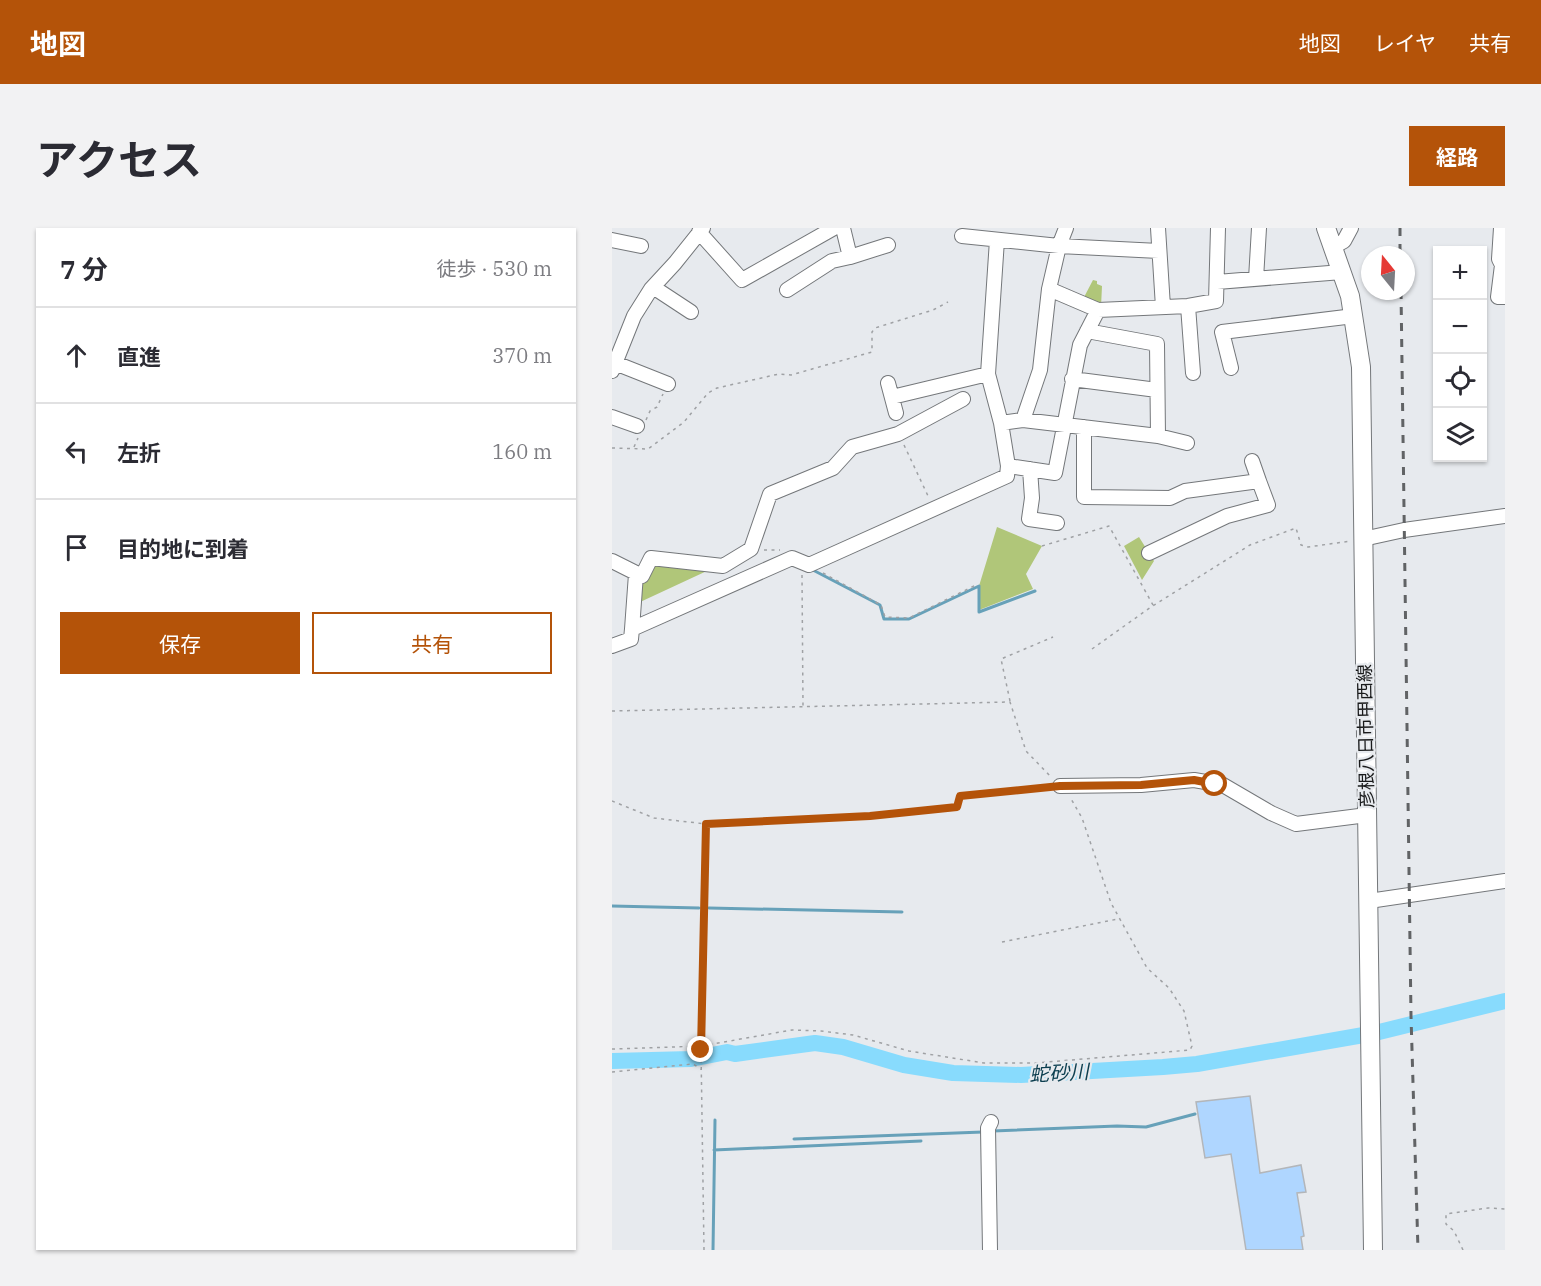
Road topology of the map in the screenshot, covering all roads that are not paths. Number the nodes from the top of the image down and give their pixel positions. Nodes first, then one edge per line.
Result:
1 (834, 228) edge
2 (843, 228) edge
3 (1066, 228) edge
4 (1158, 228) edge
5 (1218, 228) edge
6 (1259, 228) edge
7 (1326, 228) edge
8 (1351, 228) edge
9 (1501, 228) edge
10 (701, 230) edge
11 (962, 236) dead end
12 (612, 240) edge
13 (997, 240) junction
14 (888, 245) dead end
15 (641, 246) dead end
16 (1059, 246) junction
17 (1333, 247) junction
18 (1159, 250) junction
19 (850, 256) junction
20 (1342, 272) junction
21 (1256, 279) junction
22 (1217, 282) junction
23 (653, 286) junction
24 (1049, 289) junction
25 (788, 290) dead end
26 (1505, 297) edge
27 (1188, 306) junction
28 (1163, 307) junction
29 (1098, 310) junction
30 (691, 312) dead end
31 (1354, 315) junction
32 (1088, 331) junction
33 (614, 367) edge
34 (1231, 368) dead end
35 (1193, 373) dead end
36 (988, 374) junction
37 (1072, 380) junction
38 (668, 384) road end
39 (1157, 390) junction
40 (963, 399) dead end
41 (896, 413) dead end
42 (612, 417) edge
43 (1023, 420) junction
44 (1001, 423) junction
45 (642, 425) road end
46 (1064, 425) junction
47 (1084, 427) junction
48 (1158, 436) junction
49 (1187, 443) dead end
50 (1252, 461) dead end
51 (1008, 466) junction
52 (1030, 470) junction
53 (1259, 481) junction
54 (1505, 516) edge
55 (1057, 523) dead end
56 (1364, 539) junction
57 (1149, 553) dead end
58 (612, 561) edge
59 (636, 574) junction
60 (632, 629) junction
61 (612, 646) edge
62 (1060, 786) road end
63 (1367, 815) junction
64 (1505, 881) edge
65 (1369, 901) junction
66 (990, 1129) dead end
67 (990, 1250) edge
68 (1373, 1250) edge

1 - 10 street
2 - 19 street
3 - 16 street
4 - 18 street
5 - 22 street
6 - 21 street
7 - 17 main road, 彦根八日市甲西線
8 - 17 street
9 - 26 street
10 - 23 street
11 - 13 street
12 - 15 street
13 - 16 street
13 - 36 street
14 - 19 street
16 - 18 street
16 - 24 street
17 - 20 main road, 彦根八日市甲西線
18 - 28 street
19 - 25 street
20 - 21 street
20 - 31 main road, 彦根八日市甲西線
21 - 22 street
22 - 27 street
23 - 30 street
23 - 33 street
24 - 29 street
24 - 43 street
27 - 28 street
27 - 35 street
28 - 29 street
29 - 32 street
31 - 34 street
31 - 56 main road, 彦根八日市甲西線
32 - 37 street
32 - 39 street
33 - 38 street
36 - 41 street
36 - 44 street
37 - 39 street
37 - 46 street
39 - 48 street
40 - 59 street
42 - 45 street
43 - 44 street
43 - 46 street
44 - 51 street
46 - 47 street
46 - 52 street
47 - 48 street
47 - 53 street
48 - 49 street
50 - 53 street
51 - 52 street
51 - 60 street
52 - 55 street
53 - 57 street
54 - 56 street
56 - 63 main road, 彦根八日市甲西線
58 - 59 street
59 - 60 street
60 - 61 street
62 - 63 street
63 - 65 main road, 彦根八日市甲西線
64 - 65 street
65 - 68 main road, 彦根八日市甲西線
66 - 67 street

